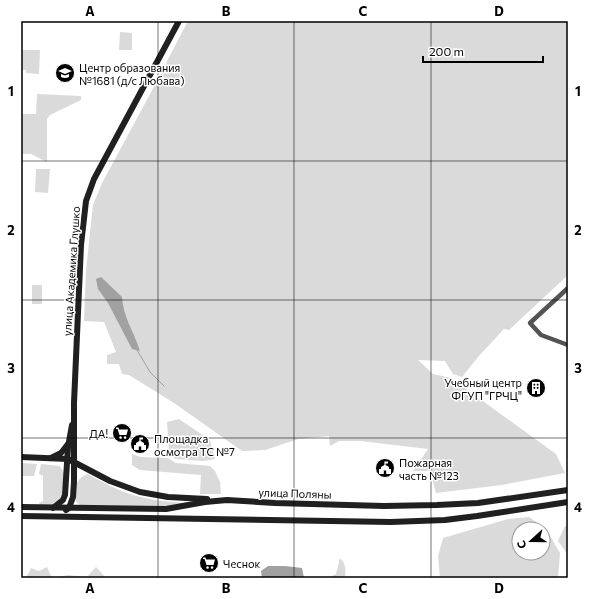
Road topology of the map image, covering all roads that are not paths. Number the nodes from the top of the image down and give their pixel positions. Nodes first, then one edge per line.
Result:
1 (179, 21) edge
2 (568, 288) edge
3 (568, 345) edge
4 (74, 413) junction
5 (69, 443) junction
6 (21, 457) edge
7 (51, 458) junction
8 (68, 460) junction
9 (75, 463) junction
10 (67, 472) junction
11 (568, 490) edge
12 (65, 495) junction
13 (73, 497) junction
14 (226, 500) junction
15 (568, 502) edge
16 (21, 507) edge
17 (53, 508) junction
18 (69, 508) junction
19 (81, 508) junction
20 (21, 516) edge
21 (52, 516) junction
22 (78, 518) junction

1 - 4 main road, улица Академика Глушко
2 - 3 street
4 - 5 main road
4 - 9 main road, улица Академика Глушко
5 - 7 main road
5 - 8 main road
6 - 7 main road
7 - 8 main road
7 - 10 main road
8 - 9 main road
8 - 10 main road
9 - 10 main road
9 - 13 main road, улица Академика Глушко
9 - 14 main road
10 - 12 main road
11 - 14 main road, улица Поляны
12 - 17 main road
12 - 18 main road
13 - 18 main road, улица Академика Глушко
13 - 19 main road
14 - 19 main road, улица Поляны
15 - 22 main road
16 - 17 main road, улица Поляны
17 - 18 main road, улица Поляны
18 - 19 main road, улица Поляны
18 - 21 main road
18 - 22 main road
20 - 21 main road
21 - 22 main road

